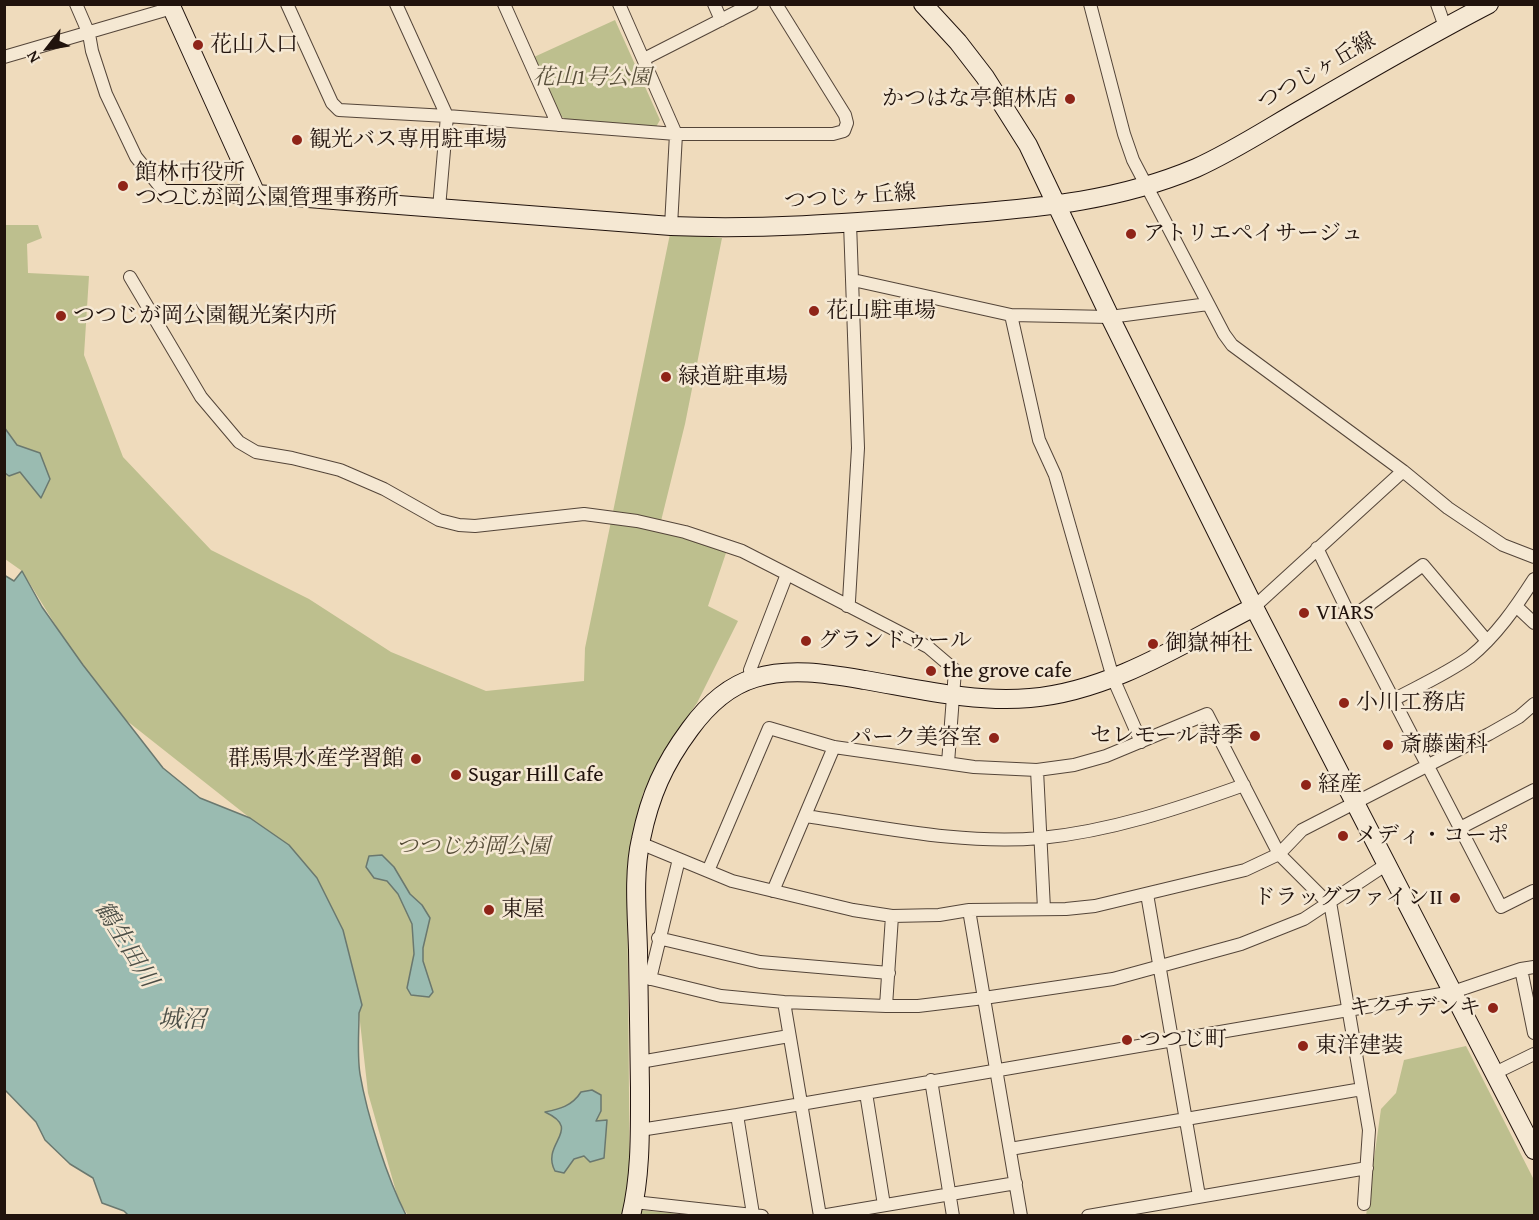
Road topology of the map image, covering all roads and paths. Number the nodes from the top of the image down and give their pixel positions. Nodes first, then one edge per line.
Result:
1 (76, 4) edge
2 (287, 4) edge
3 (396, 4) edge
4 (504, 4) edge
5 (619, 4) edge
6 (714, 4) edge
7 (752, 4) edge
8 (776, 4) edge
9 (923, 4) edge
10 (1090, 4) edge
11 (1437, 4) edge
12 (1489, 4) edge
13 (171, 6) edge
14 (721, 20) junction
15 (1445, 27) junction
16 (89, 34) junction
17 (4, 57) edge
18 (644, 58) junction
19 (447, 116) junction
20 (558, 125) junction
21 (676, 134) junction
22 (1146, 187) junction
23 (166, 194) joint
24 (256, 194) junction
25 (1058, 205) junction
26 (440, 208) junction
27 (850, 223) junction
28 (671, 226) junction
29 (130, 277) dead end
30 (853, 280) junction
31 (1208, 304) junction
32 (1011, 315) junction
33 (1110, 317) junction
34 (1403, 471) junction
35 (1317, 548) junction
36 (1534, 557) edge
37 (787, 574) junction
38 (1534, 579) edge
39 (847, 606) junction
40 (1254, 607) junction
41 (1517, 607) junction
42 (1351, 618) junction
43 (1534, 623) edge
44 (1487, 641) junction
45 (1113, 678) junction
46 (751, 679) junction
47 (954, 694) junction
48 (1393, 700) junction
49 (1534, 704) edge
50 (1141, 742) junction
51 (834, 747) junction
52 (948, 763) junction
53 (1428, 766) junction
54 (1037, 770) junction
55 (1244, 785) junction
56 (1534, 790) edge
57 (1356, 803) junction
58 (805, 816) junction
59 (1460, 828) junction
60 (1040, 838) junction
61 (640, 843) junction
62 (1279, 854) junction
63 (679, 859) junction
64 (1387, 864) junction
65 (708, 872) junction
66 (773, 891) junction
67 (1534, 892) edge
68 (1147, 894) junction
69 (1329, 902) junction
70 (1044, 909) junction
71 (969, 910) junction
72 (892, 916) junction
73 (658, 938) junction
74 (1160, 966) junction
75 (1534, 967) edge
76 (1521, 969) junction
77 (889, 974) junction
78 (644, 978) junction
79 (1453, 992) junction
80 (984, 998) junction
81 (784, 1002) junction
82 (886, 1006) junction
83 (1350, 1010) junction
84 (1534, 1033) edge
85 (789, 1036) junction
86 (1173, 1041) junction
87 (1534, 1054) edge
88 (639, 1062) junction
89 (996, 1069) junction
90 (1495, 1073) junction
91 (931, 1080) junction
92 (1362, 1089) junction
93 (866, 1093) junction
94 (800, 1104) junction
95 (737, 1115) junction
96 (1186, 1119) junction
97 (640, 1130) junction
98 (1010, 1149) junction
99 (1534, 1150) edge
100 (1367, 1168) junction
101 (1016, 1183) junction
102 (950, 1194) junction
103 (1199, 1196) junction
104 (1364, 1204) dead end
105 (884, 1205) junction
106 (633, 1209) edge
107 (758, 1215) edge
108 (820, 1215) edge
109 (953, 1215) edge
110 (1021, 1215) edge
111 (1088, 1215) edge

1 - 16 street
2 - 19 street
3 - 19 street
4 - 20 street
5 - 18 street
6 - 14 street
7 - 14 street
8 - 21 street
9 - 25 street
10 - 22 street
11 - 15 street
12 - 15 street, つつじヶ丘線
13 - 16 street
13 - 24 street
14 - 18 street
15 - 22 street, つつじヶ丘線
16 - 17 street
16 - 23 street
18 - 21 street
19 - 20 street
19 - 26 street
20 - 21 street
21 - 28 street
22 - 25 street, つつじヶ丘線
22 - 31 street
23 - 24 street, つつじヶ丘線
24 - 26 street, つつじヶ丘線
25 - 27 street, つつじヶ丘線
25 - 33 street
26 - 28 street, つつじヶ丘線
27 - 28 street, つつじヶ丘線
27 - 30 street
29 - 37 street
30 - 32 street
30 - 39 street
31 - 33 street
31 - 34 street
32 - 33 street
32 - 45 street
33 - 40 street
34 - 35 street
34 - 36 street
35 - 40 street
35 - 42 street
37 - 39 street
37 - 46 street
38 - 41 street
39 - 47 street
40 - 45 street
40 - 57 street
41 - 43 street
41 - 44 street
42 - 44 street
42 - 48 street
44 - 48 street
45 - 47 street
45 - 50 street
46 - 47 street
46 - 61 street
47 - 52 street
48 - 53 street
49 - 53 street
50 - 54 street
50 - 55 street
51 - 52 street
51 - 58 street
51 - 65 street
52 - 54 street
53 - 57 street
53 - 59 street
54 - 60 street
55 - 60 street
55 - 62 street
56 - 59 street
57 - 62 street
57 - 64 street
58 - 60 street
58 - 66 street
59 - 67 street
60 - 70 street
61 - 63 street
61 - 78 street
62 - 68 street
62 - 69 street
63 - 65 street
63 - 73 street
64 - 69 street
64 - 79 street
65 - 66 street
66 - 72 street
68 - 70 street
68 - 74 street
69 - 74 street
69 - 83 street
70 - 71 street
71 - 72 street
71 - 80 street
72 - 77 street
73 - 77 street
73 - 78 street
74 - 80 street
74 - 86 street
75 - 76 street
76 - 79 street
76 - 84 street
77 - 82 street
78 - 81 street
78 - 88 street
79 - 83 street
79 - 90 street
80 - 82 street
80 - 89 street
81 - 82 street
81 - 85 street
83 - 86 street
83 - 92 street
85 - 88 street
85 - 94 street
86 - 89 street
86 - 96 street
87 - 90 street
88 - 97 street
89 - 91 street
89 - 98 street
90 - 99 street
91 - 93 street
91 - 102 street
92 - 96 street
92 - 100 street
93 - 94 street
93 - 105 street
94 - 95 street
94 - 108 street
95 - 97 street
95 - 107 street
96 - 98 street
96 - 103 street
97 - 106 street
98 - 101 street
100 - 103 street
100 - 104 street
101 - 102 street
101 - 110 street
102 - 105 street
102 - 109 street
103 - 111 street
105 - 108 street
106 - 107 street

